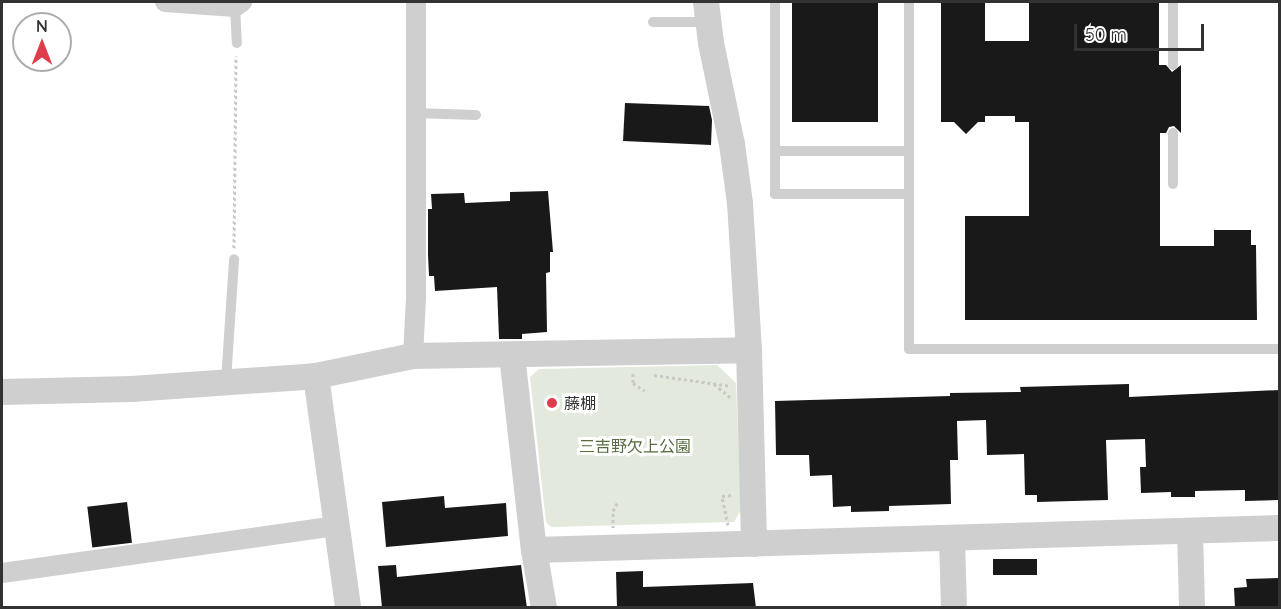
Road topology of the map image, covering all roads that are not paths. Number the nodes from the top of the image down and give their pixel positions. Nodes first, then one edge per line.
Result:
1 (165, 2) edge
2 (416, 2) edge
3 (775, 2) edge
4 (909, 2) edge
5 (1173, 2) edge
6 (239, 4) edge
7 (707, 12) edge
8 (653, 22) dead end
9 (237, 42) road end
10 (1173, 65) dead end
11 (414, 113) junction
12 (476, 115) dead end
13 (1173, 133) dead end
14 (775, 151) junction
15 (909, 151) junction
16 (1173, 184) dead end
17 (909, 194) junction
18 (234, 259) road end
19 (1280, 349) edge
20 (749, 350) junction
21 (512, 355) junction
22 (412, 356) junction
23 (316, 376) junction
24 (226, 382) junction
25 (2, 392) edge
26 (337, 526) junction
27 (1280, 528) edge
28 (1190, 531) junction
29 (952, 538) junction
30 (754, 544) junction
31 (534, 550) junction
32 (2, 573) edge
33 (348, 608) edge
34 (544, 608) edge
35 (954, 608) edge
36 (1192, 608) edge

1 - 6 street
2 - 11 street
3 - 14 lane
4 - 15 lane
5 - 10 lane
6 - 9 lane
7 - 8 lane
7 - 20 street
11 - 12 lane
11 - 22 street
13 - 16 lane
14 - 15 lane
14 - 17 lane
15 - 17 lane
17 - 19 lane
18 - 24 lane
20 - 21 street
20 - 30 street
21 - 22 street
21 - 31 street
22 - 23 street
23 - 24 street
23 - 26 street
24 - 25 street
26 - 32 street
26 - 33 street
27 - 28 street
28 - 29 street
28 - 36 street
29 - 30 street
29 - 35 street
30 - 31 street
31 - 34 street

